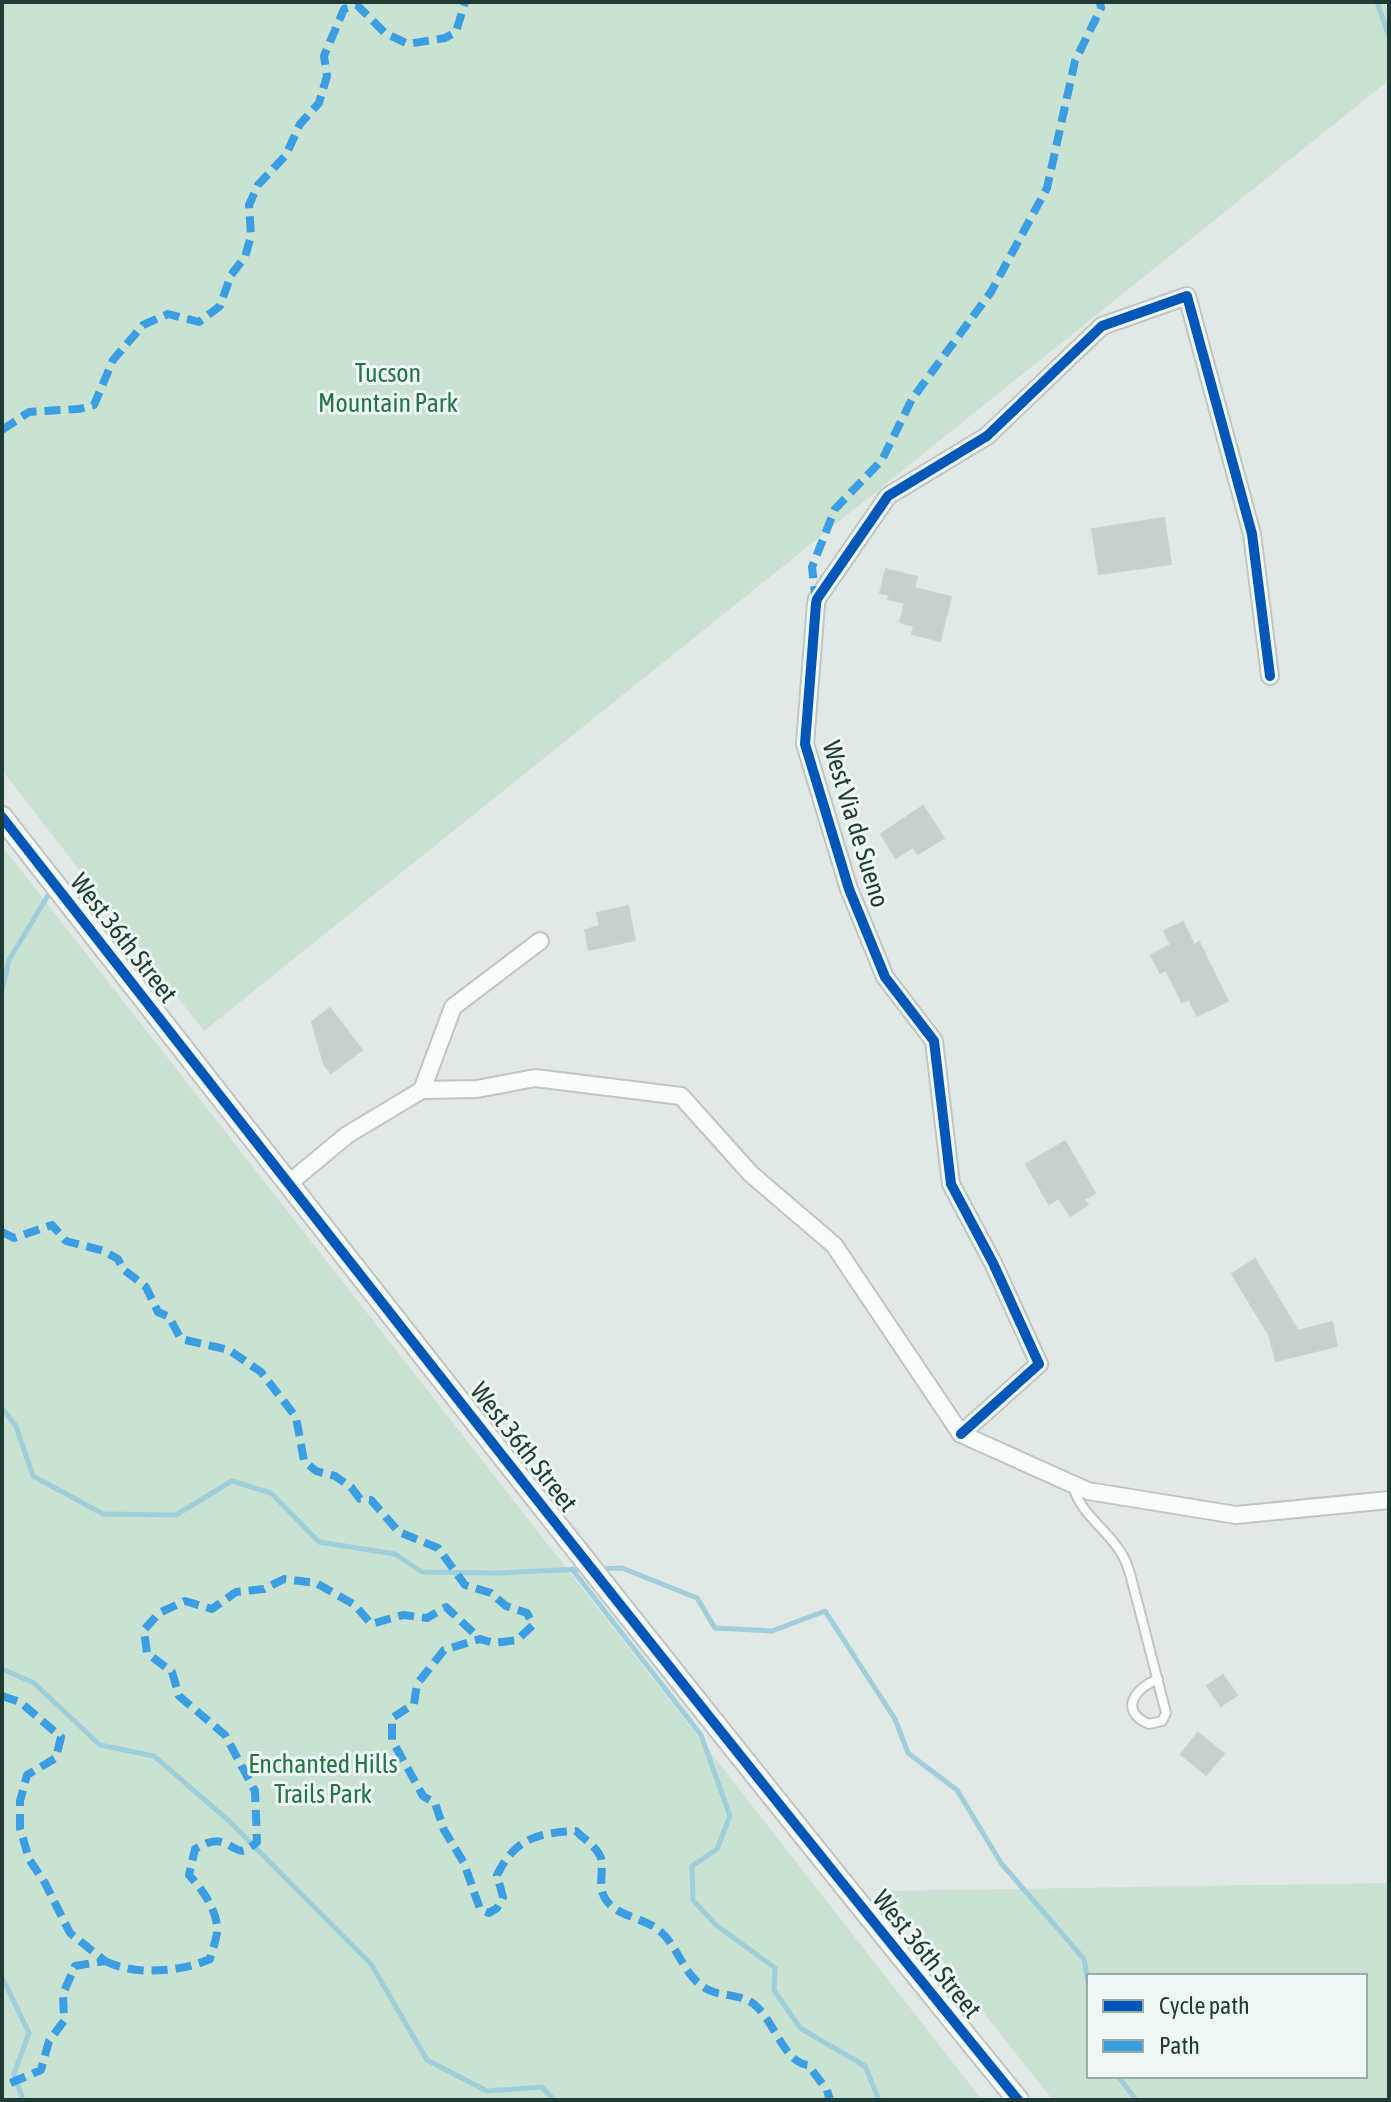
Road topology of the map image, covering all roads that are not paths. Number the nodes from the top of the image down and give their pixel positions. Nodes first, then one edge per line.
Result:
1 (1270, 676) dead end
2 (2, 817) edge
3 (540, 941) dead end
4 (422, 1090) junction
5 (288, 1184) junction
6 (961, 1434) junction
7 (1072, 1484) junction
8 (1389, 1500) edge
9 (1158, 1679) junction
10 (1018, 2100) edge

1 - 6 street, West Via de Sueno
2 - 5 street, West 36th Street
3 - 4 street
4 - 5 street
4 - 6 street
5 - 10 street, West 36th Street
6 - 7 street
7 - 8 street
7 - 9 lane
9 - 9 lane

